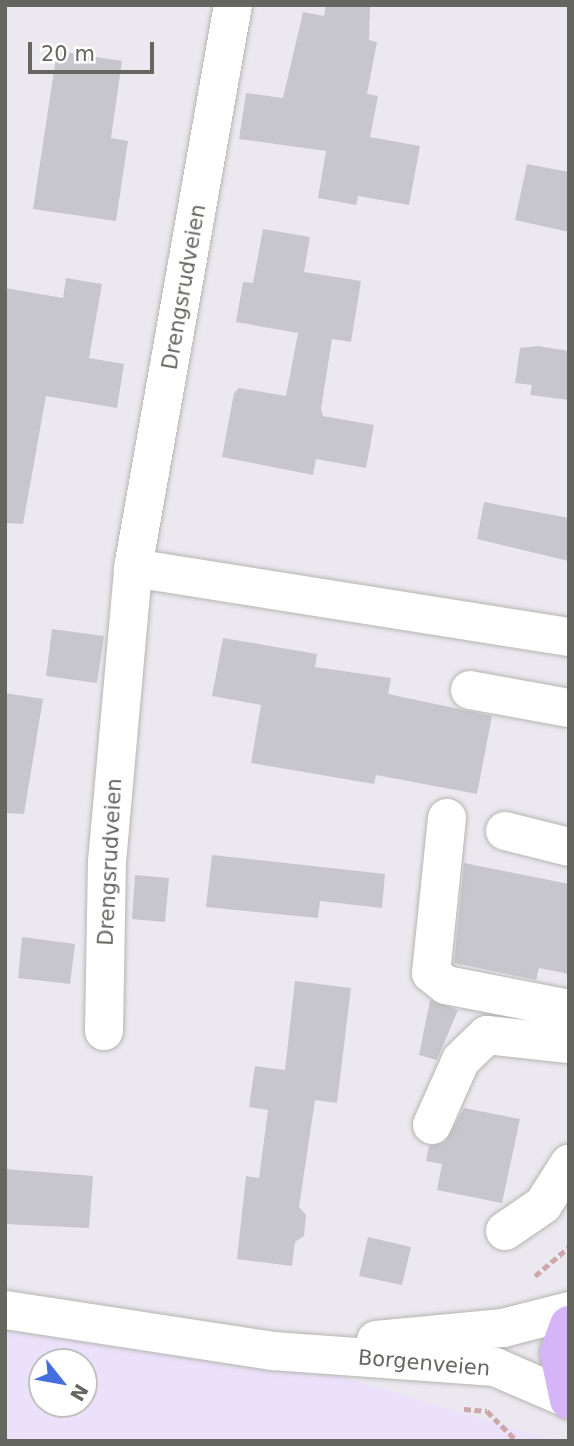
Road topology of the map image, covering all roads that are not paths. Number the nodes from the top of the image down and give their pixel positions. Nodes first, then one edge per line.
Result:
1 (233, 5) edge
2 (133, 568) junction
3 (569, 637) edge
4 (470, 690) dead end
5 (569, 708) edge
6 (447, 818) dead end
7 (505, 831) dead end
8 (569, 847) edge
9 (569, 1009) edge
10 (104, 1031) dead end
11 (569, 1044) edge
12 (432, 1125) dead end
13 (569, 1164) edge
14 (505, 1231) dead end
15 (5, 1310) edge
16 (569, 1311) edge
17 (569, 1325) edge
18 (273, 1350) junction
19 (569, 1400) edge

1 - 2 street, Drengsrudveien
2 - 3 street
2 - 10 street, Drengsrudveien
4 - 5 street
6 - 9 street
7 - 8 street
11 - 12 street
13 - 14 street
15 - 18 street, Borgenveien
16 - 18 street, Borgenveien
17 - 19 main road
18 - 19 street, Borgenveien

